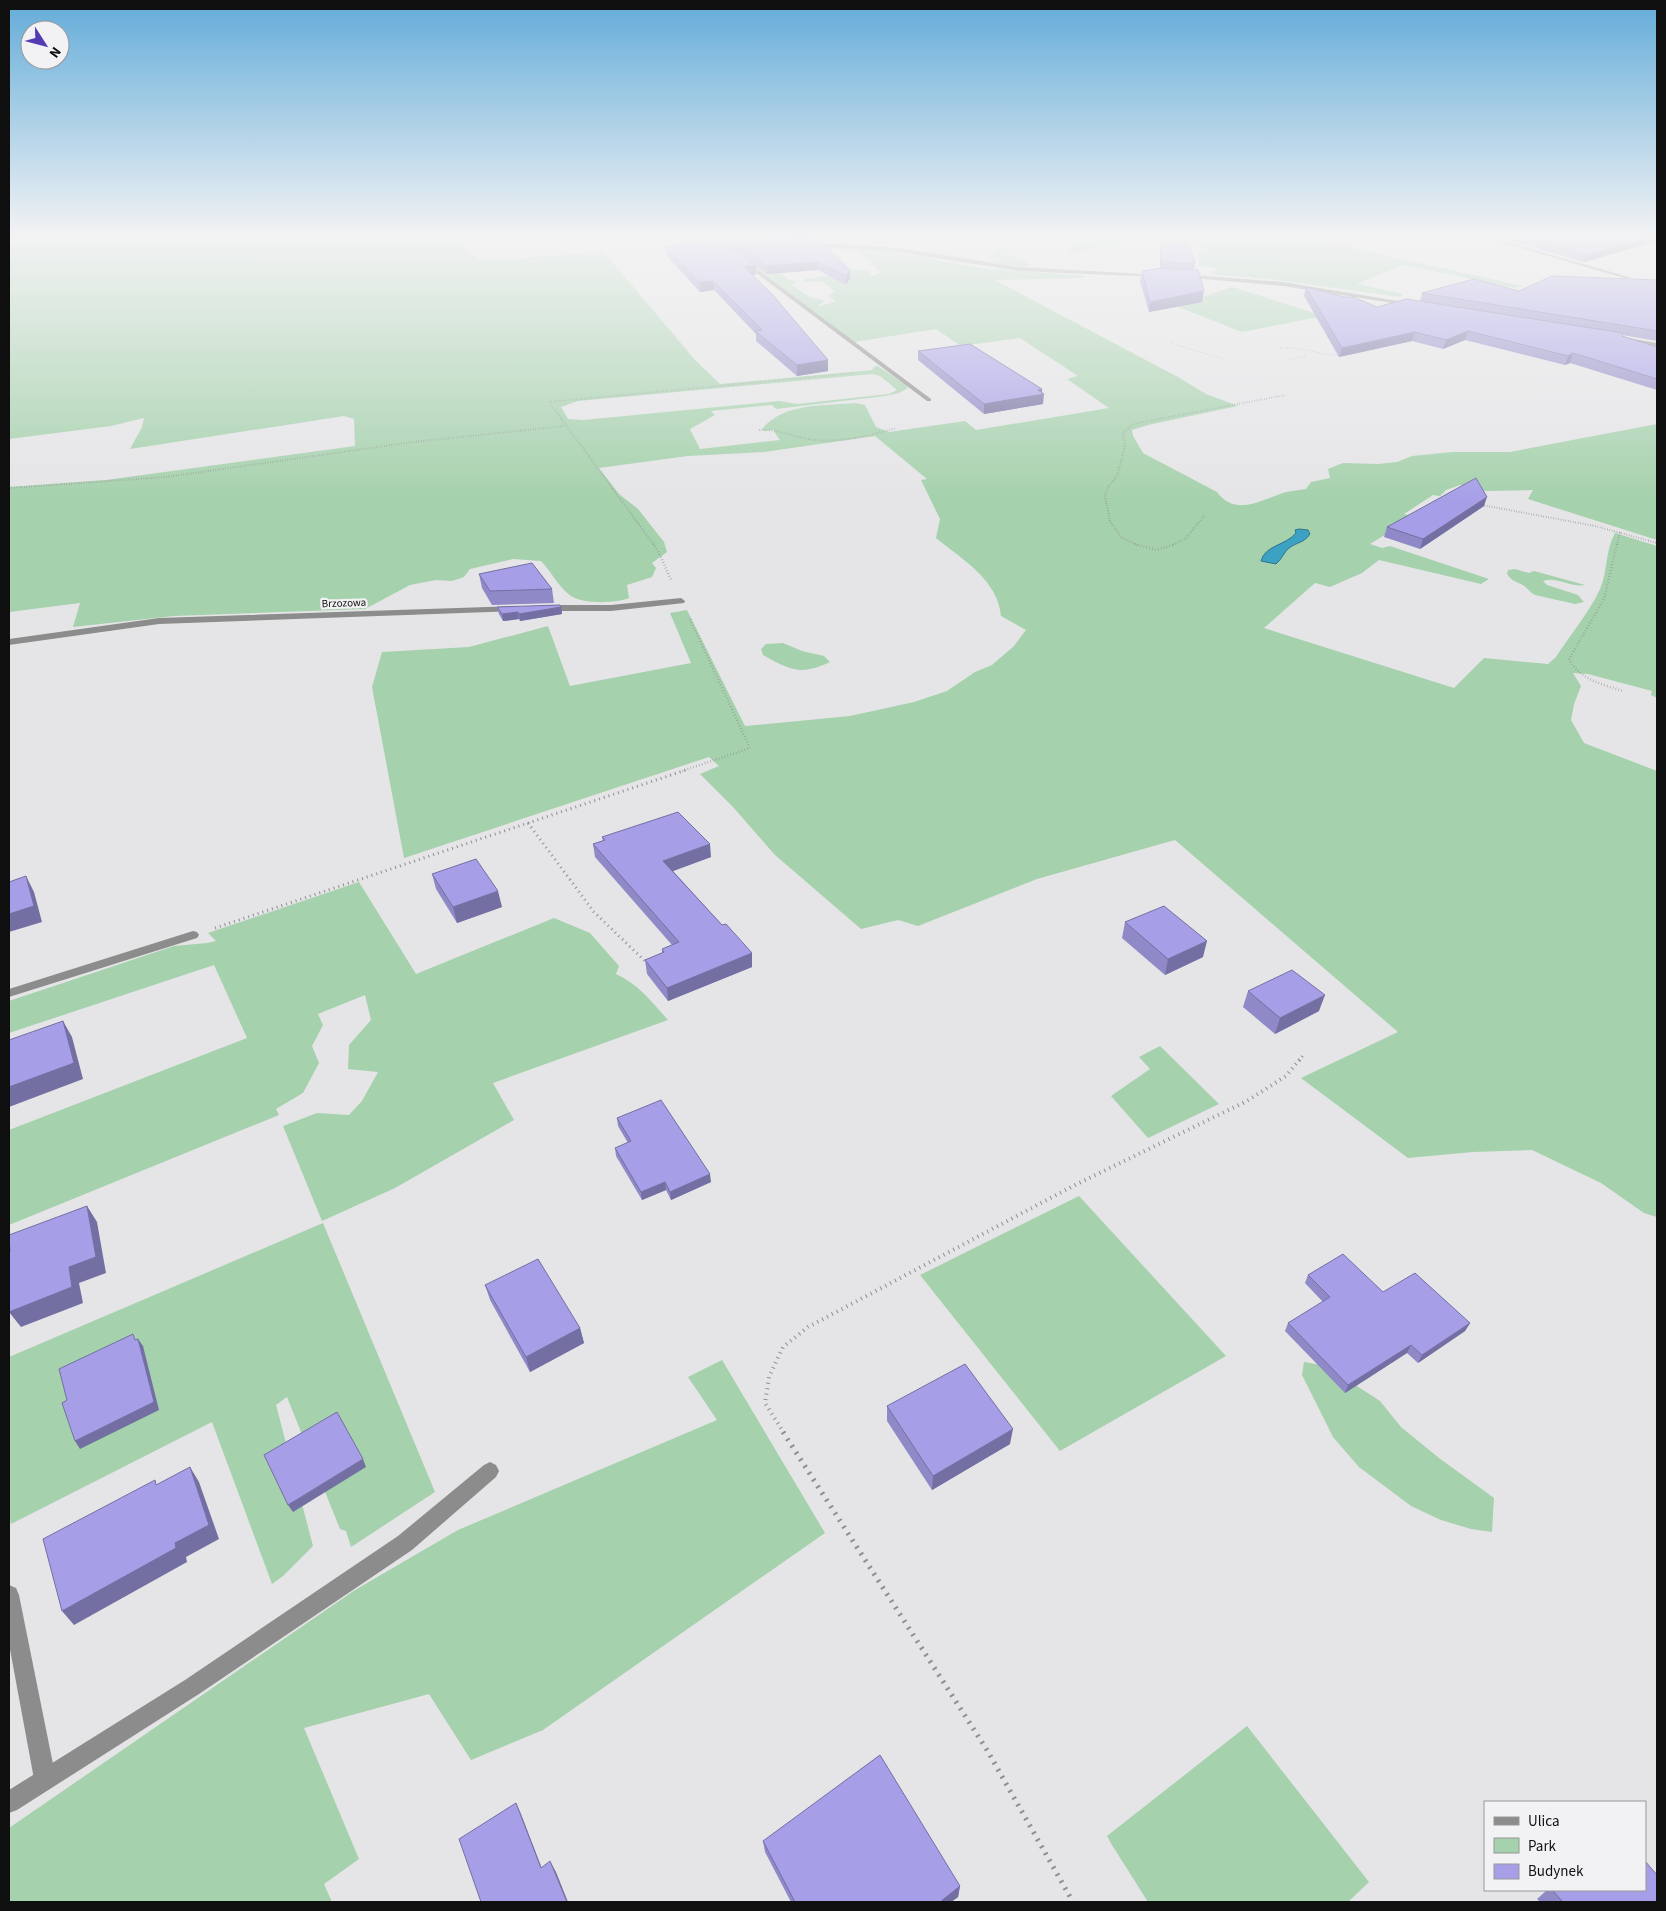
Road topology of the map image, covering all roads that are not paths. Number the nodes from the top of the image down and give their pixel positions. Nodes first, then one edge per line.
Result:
1 (825, 322) edge
2 (1620, 339) edge
3 (1657, 345) edge
4 (929, 400) dead end
5 (681, 601) road end
6 (9, 642) edge
7 (193, 935) road end
8 (9, 993) edge
9 (490, 1471) dead end
10 (9, 1595) edge
11 (45, 1778) junction
12 (9, 1802) edge

1 - 4 street
2 - 3 street
5 - 6 street, Brzozowa
7 - 8 street
9 - 11 street
10 - 11 street
11 - 12 street

